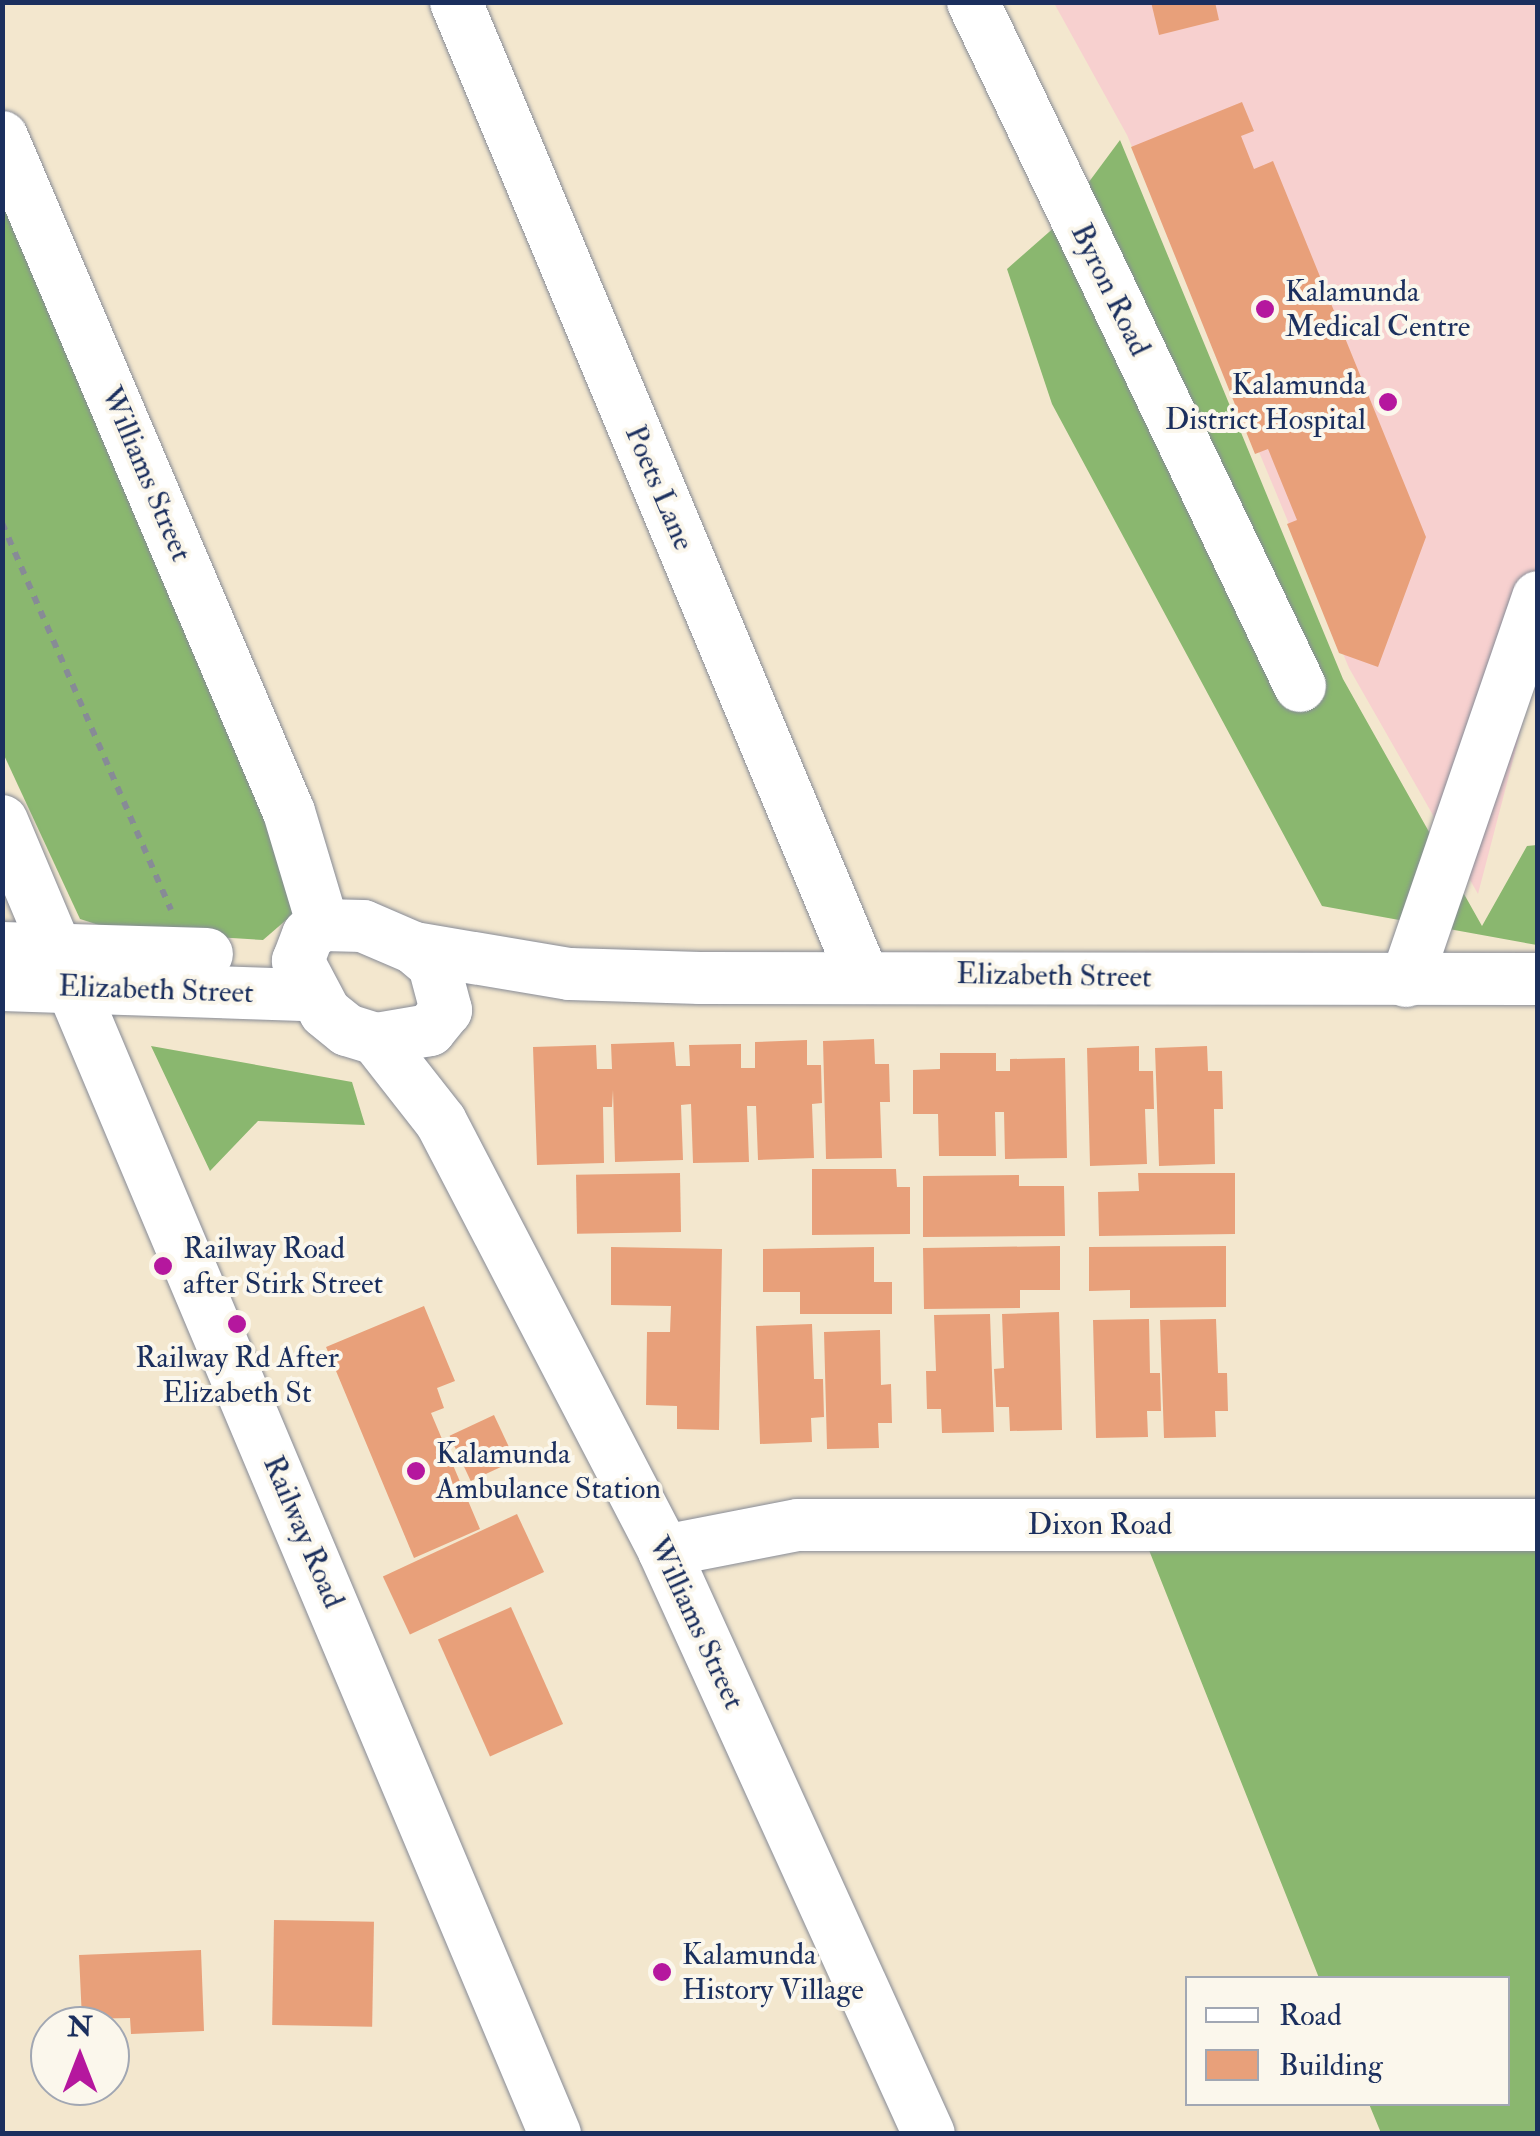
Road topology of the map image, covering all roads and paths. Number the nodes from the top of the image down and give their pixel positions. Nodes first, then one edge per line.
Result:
1 (456, 2) edge
2 (972, 2) edge
3 (2, 137) edge
4 (2, 523) edge
5 (1538, 597) edge
6 (1300, 686) dead end
7 (2, 821) edge
8 (2, 948) edge
9 (414, 948) junction
10 (182, 952) junction
11 (323, 952) junction
12 (66, 966) junction
13 (570, 974) junction
14 (862, 974) junction
15 (1538, 979) edge
16 (1406, 981) junction
17 (2, 985) edge
18 (438, 1020) junction
19 (376, 1039) junction
20 (441, 1122) junction
21 (1538, 1525) edge
22 (664, 1551) junction
23 (555, 2134) edge
24 (929, 2134) edge

1 - 14 street, Poets Lane
2 - 6 street, Byron Road
3 - 11 street, Williams Street
4 - 10 path
5 - 16 street
7 - 12 street, Railway Road
8 - 12 street, Elizabeth Street
9 - 11 street, Elizabeth Street
9 - 13 street, Elizabeth Street
9 - 18 street, Williams Street
10 - 11 street, Elizabeth Street
10 - 12 street, Elizabeth Street
11 - 12 street, Elizabeth Street
11 - 19 street, Williams Street
12 - 17 street, Elizabeth Street
12 - 23 street, Railway Road
13 - 14 street, Elizabeth Street
13 - 18 street, Elizabeth Street
14 - 16 street, Elizabeth Street
15 - 16 street, Elizabeth Street
18 - 19 street, Elizabeth Street
18 - 20 street, Williams Street
19 - 20 street, Williams Street
20 - 22 street, Williams Street
21 - 22 street, Dixon Road
22 - 24 street, Williams Street

